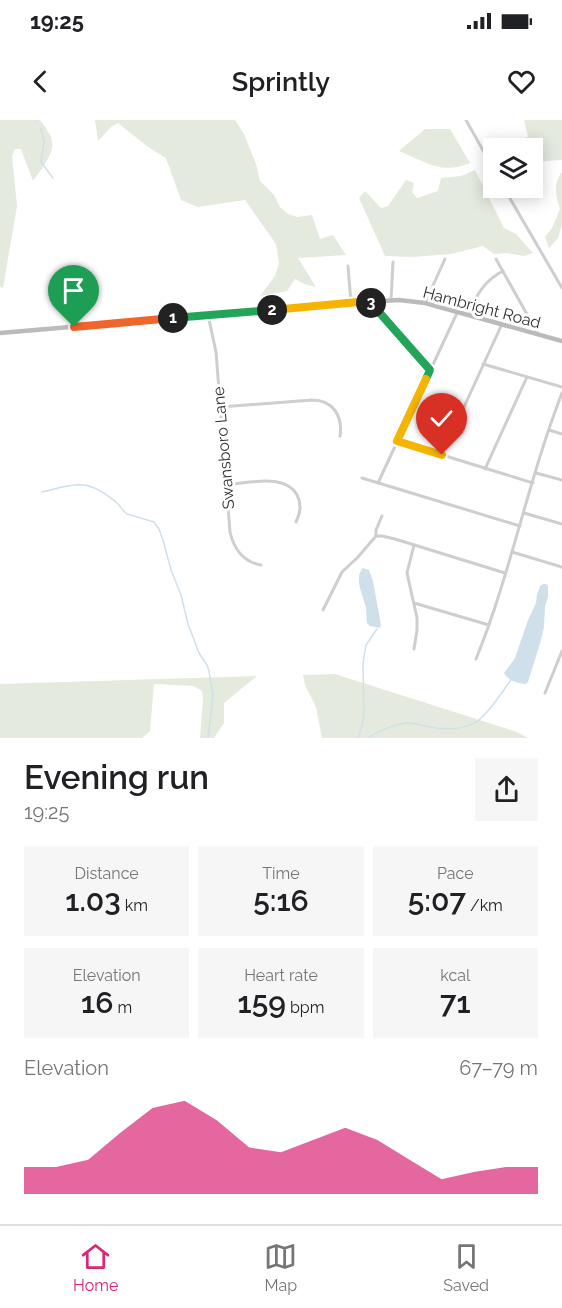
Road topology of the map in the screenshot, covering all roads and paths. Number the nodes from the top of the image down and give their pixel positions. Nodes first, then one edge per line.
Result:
1 (466, 120) edge
2 (483, 150) edge
3 (510, 198) edge
4 (444, 259) dead end
5 (496, 259) dead end
6 (393, 262) dead end
7 (348, 266) dead end
8 (503, 271) junction
9 (562, 288) edge
10 (391, 300) junction
11 (369, 301) junction
12 (351, 303) junction
13 (425, 303) junction
14 (457, 311) junction
15 (469, 314) junction
16 (208, 315) junction
17 (502, 324) junction
18 (0, 333) edge
19 (538, 334) junction
20 (562, 340) edge
21 (483, 364) junction
22 (430, 370) junction
23 (527, 377) junction
24 (562, 387) edge
25 (562, 393) edge
26 (220, 407) junction
27 (549, 430) junction
28 (562, 434) edge
29 (340, 436) dead end
30 (397, 441) junction
31 (442, 455) junction
32 (484, 469) junction
33 (536, 473) junction
34 (362, 477) dead end
35 (562, 480) edge
36 (378, 483) junction
37 (532, 483) junction
38 (226, 485) junction
39 (524, 513) junction
40 (382, 516) dead end
41 (296, 522) dead end
42 (562, 524) edge
43 (520, 526) junction
44 (376, 536) junction
45 (414, 545) junction
46 (512, 552) junction
47 (261, 565) dead end
48 (562, 567) edge
49 (505, 573) junction
50 (414, 603) junction
51 (323, 610) dead end
52 (489, 625) junction
53 (414, 649) dead end
54 (562, 651) edge
55 (476, 659) dead end
56 (544, 693) dead end

1 - 2 street
3 - 9 street
4 - 13 street
5 - 8 street
6 - 10 street
7 - 12 street
8 - 15 street
8 - 19 street
10 - 11 main road, Hambright Road
10 - 13 main road, Hambright Road
11 - 12 main road, Hambright Road
11 - 22 street
12 - 16 main road, Hambright Road
13 - 14 main road, Hambright Road
14 - 15 main road, Hambright Road
14 - 22 street
15 - 17 main road, Hambright Road
16 - 18 main road, Hambright Road
16 - 26 street, Swansboro Lane
17 - 19 main road, Hambright Road
17 - 21 street
19 - 20 main road, Hambright Road
21 - 23 street
21 - 31 street
22 - 30 street
23 - 24 street
23 - 32 street
25 - 27 street
26 - 29 street
26 - 38 street, Swansboro Lane
27 - 28 street
27 - 33 street
30 - 31 street
30 - 36 street
31 - 32 street
32 - 37 street
33 - 35 street
33 - 37 street
34 - 36 street
36 - 43 street
37 - 39 street
38 - 41 street
38 - 47 street, Swansboro Lane
39 - 42 street
39 - 43 street
40 - 44 street
43 - 46 street
44 - 45 street
44 - 51 street
45 - 49 street
45 - 50 street
46 - 48 street
46 - 49 street
49 - 52 street
50 - 52 street
50 - 53 street
52 - 55 street
54 - 56 street

